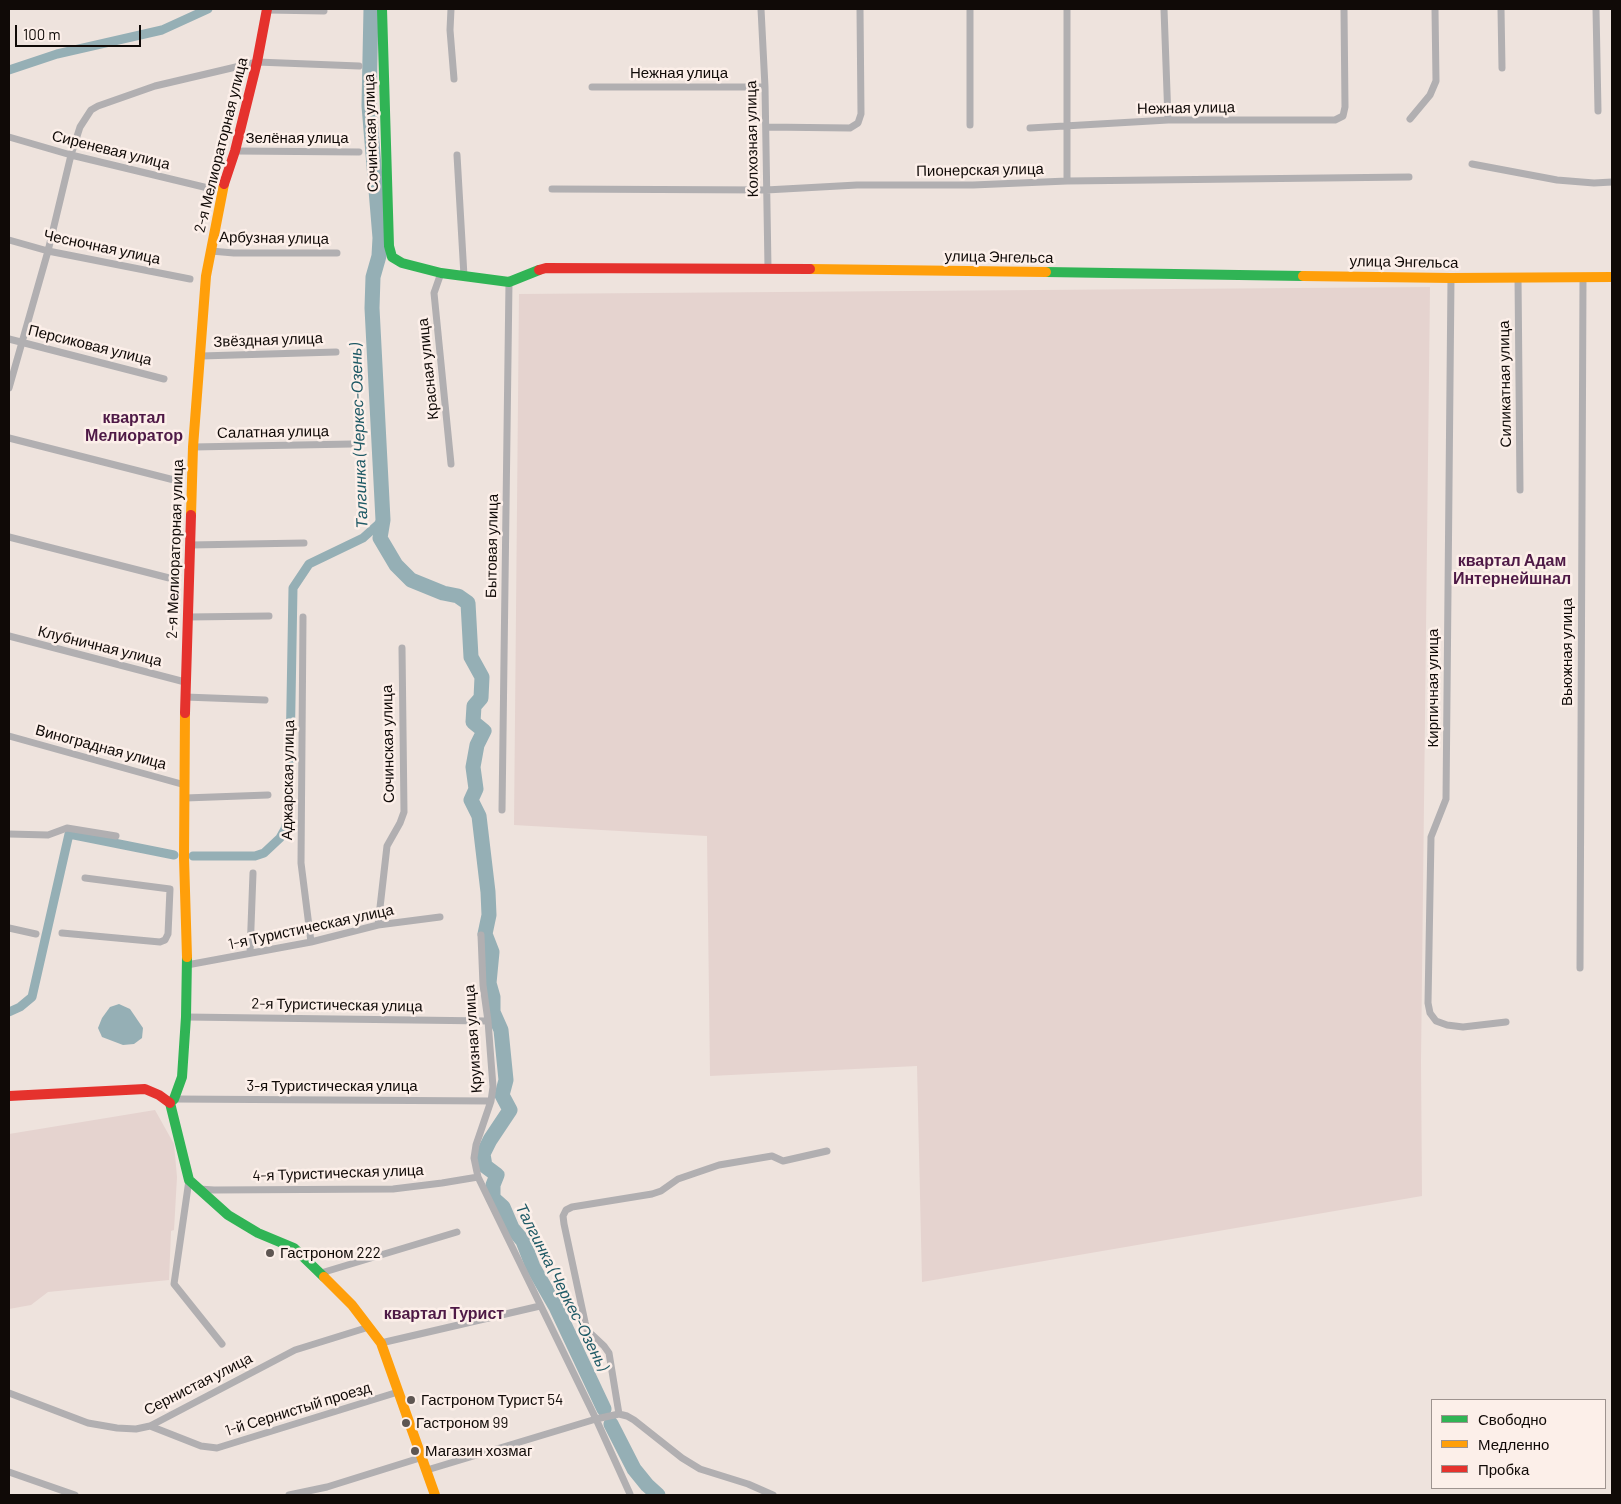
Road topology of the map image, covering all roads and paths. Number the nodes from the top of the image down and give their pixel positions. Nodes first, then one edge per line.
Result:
1 (267, 9) edge
2 (382, 9) edge
3 (451, 9) edge
4 (762, 9) edge
5 (860, 9) edge
6 (970, 9) edge
7 (1067, 9) edge
8 (1164, 9) edge
9 (1344, 9) edge
10 (1435, 9) edge
11 (1502, 9) edge
12 (1596, 9) edge
13 (324, 11) dead end
14 (257, 62) junction
15 (359, 66) dead end
16 (1502, 68) dead end
17 (454, 79) dead end
18 (592, 86) dead end
19 (765, 87) junction
20 (1598, 110) dead end
21 (1410, 119) dead end
22 (1168, 120) junction
23 (970, 126) dead end
24 (1067, 126) junction
25 (766, 127) junction
26 (1030, 128) dead end
27 (9, 137) edge
28 (235, 151) junction
29 (359, 152) dead end
30 (71, 155) junction
31 (457, 155) dead end
32 (1472, 164) dead end
33 (1409, 177) dead end
34 (1067, 182) junction
35 (1612, 182) edge
36 (208, 188) dead end
37 (552, 189) dead end
38 (766, 190) junction
39 (9, 240) edge
40 (48, 251) junction
41 (211, 251) junction
42 (337, 253) dead end
43 (392, 257) joint
44 (768, 268) junction
45 (441, 273) junction
46 (464, 276) junction
47 (1518, 277) junction
48 (1612, 277) edge
49 (1450, 278) junction
50 (1583, 278) junction
51 (190, 279) dead end
52 (509, 282) junction
53 (9, 339) edge
54 (22, 342) junction
55 (336, 352) dead end
56 (200, 356) junction
57 (164, 378) dead end
58 (9, 388) edge
59 (9, 438) edge
60 (352, 444) dead end
61 (193, 447) junction
62 (451, 464) dead end
63 (178, 481) dead end
64 (1520, 490) dead end
65 (9, 536) edge
66 (304, 543) dead end
67 (190, 545) junction
68 (173, 578) dead end
69 (269, 616) dead end
70 (188, 617) junction
71 (303, 617) dead end
72 (9, 636) edge
73 (402, 648) dead end
74 (185, 682) junction
75 (185, 697) junction
76 (265, 700) dead end
77 (9, 736) edge
78 (185, 785) junction
79 (268, 796) dead end
80 (185, 798) junction
81 (502, 810) dead end
82 (9, 834) edge
83 (116, 836) dead end
84 (253, 873) dead end
85 (86, 878) dead end
86 (170, 889) junction
87 (185, 890) junction
88 (440, 917) dead end
89 (378, 925) junction
90 (9, 928) edge
91 (62, 933) dead end
92 (36, 934) dead end
93 (481, 935) dead end
94 (311, 942) junction
95 (250, 953) junction
96 (187, 966) junction
97 (1580, 968) dead end
98 (186, 1017) junction
99 (488, 1021) junction
100 (1506, 1022) dead end
101 (9, 1096) edge
102 (172, 1101) junction
103 (491, 1101) junction
104 (827, 1151) dead end
105 (478, 1177) junction
106 (189, 1180) junction
107 (199, 1188) junction
108 (457, 1232) dead end
109 (321, 1273) junction
110 (540, 1306) junction
111 (369, 1327) junction
112 (380, 1343) junction
113 (222, 1344) dead end
114 (398, 1392) junction
115 (9, 1393) edge
116 (619, 1414) junction
117 (596, 1419) junction
118 (150, 1426) junction
119 (423, 1457) junction
120 (427, 1470) junction
121 (9, 1472) edge
122 (630, 1494) dead end
123 (74, 1495) edge
124 (289, 1495) edge
125 (435, 1495) edge
126 (773, 1495) edge

1 - 13 street
1 - 14 street, 2-я Мелиораторная улица
2 - 43 street, Сочинская улица
3 - 17 street
4 - 19 street, Колхозная улица
5 - 25 street
6 - 23 street
7 - 24 street
8 - 22 street
9 - 22 street, Нежная улица
10 - 21 street
11 - 16 street
12 - 20 street
14 - 15 street
14 - 28 street, 2-я Мелиораторная улица
14 - 30 street
18 - 19 street, Нежная улица
19 - 25 street, Колхозная улица
22 - 24 street, Нежная улица
24 - 26 street, Нежная улица
24 - 34 street
25 - 38 street, Колхозная улица
27 - 30 street, Сиреневая улица
28 - 29 street, Зелёная улица
28 - 41 street, 2-я Мелиораторная улица
30 - 36 street, Сиреневая улица
30 - 40 street
31 - 46 street
32 - 35 street
33 - 34 street, Пионерская улица
34 - 38 street, Пионерская улица
37 - 38 street, Пионерская улица
38 - 44 street, Колхозная улица
39 - 40 street, Чесночная улица
40 - 51 street, Чесночная улица
40 - 54 street
41 - 42 street, Арбузная улица
41 - 56 street, 2-я Мелиораторная улица
43 - 45 street, улица Энгельса
44 - 49 street, улица Энгельса
44 - 52 street, улица Энгельса
45 - 46 street, улица Энгельса
45 - 62 street, Красная улица
46 - 52 street, улица Энгельса
47 - 49 street, улица Энгельса
47 - 50 street, улица Энгельса
47 - 64 street, Силикатная улица
48 - 50 street, улица Энгельса
49 - 100 street, Кирпичная улица
50 - 97 street, Вьюжная улица
52 - 81 street, Бытовая улица
53 - 54 street, Персиковая улица
54 - 57 street, Персиковая улица
54 - 58 street
55 - 56 street, Звёздная улица
56 - 61 street, 2-я Мелиораторная улица
59 - 63 street
60 - 61 street, Салатная улица
61 - 67 street, 2-я Мелиораторная улица
65 - 68 street
66 - 67 street
67 - 70 street, 2-я Мелиораторная улица
69 - 70 street
70 - 74 street, 2-я Мелиораторная улица
71 - 94 street, Аджарская улица
72 - 74 street, Клубничная улица
73 - 89 street, Сочинская улица
74 - 75 street, 2-я Мелиораторная улица
75 - 76 street
75 - 78 street, 2-я Мелиораторная улица
77 - 78 street, Виноградная улица
78 - 80 street, 2-я Мелиораторная улица
79 - 80 street
80 - 87 street, 2-я Мелиораторная улица
82 - 83 street
84 - 95 street
85 - 86 street
86 - 87 street
86 - 91 street
87 - 96 street, 2-я Мелиораторная улица
88 - 89 street, 1-я Туристическая улица
89 - 94 street, 1-я Туристическая улица
90 - 92 street
93 - 99 street, Круизная улица
94 - 95 street, 1-я Туристическая улица
95 - 96 street, 1-я Туристическая улица
96 - 98 street, 2-я Мелиораторная улица
98 - 99 street, 2-я Туристическая улица
98 - 102 street, 2-я Мелиораторная улица
99 - 103 street, Круизная улица
101 - 102 street
102 - 103 street, 3-я Туристическая улица
102 - 106 street
103 - 105 street, Круизная улица
104 - 116 street
105 - 107 street, 4-я Туристическая улица
105 - 110 street, Круизная улица
106 - 107 street
106 - 113 street
107 - 109 street
108 - 109 street
109 - 111 street
110 - 112 street
110 - 117 street, Круизная улица
111 - 112 street
111 - 118 street, Сернистая улица
112 - 114 street
114 - 118 street, 1-й Сернистый проезд
114 - 119 street
115 - 118 street, Сернистая улица
116 - 117 street
116 - 126 street
117 - 120 street
117 - 122 street, Круизная улица
119 - 120 street
119 - 124 street
120 - 125 street
121 - 123 street

